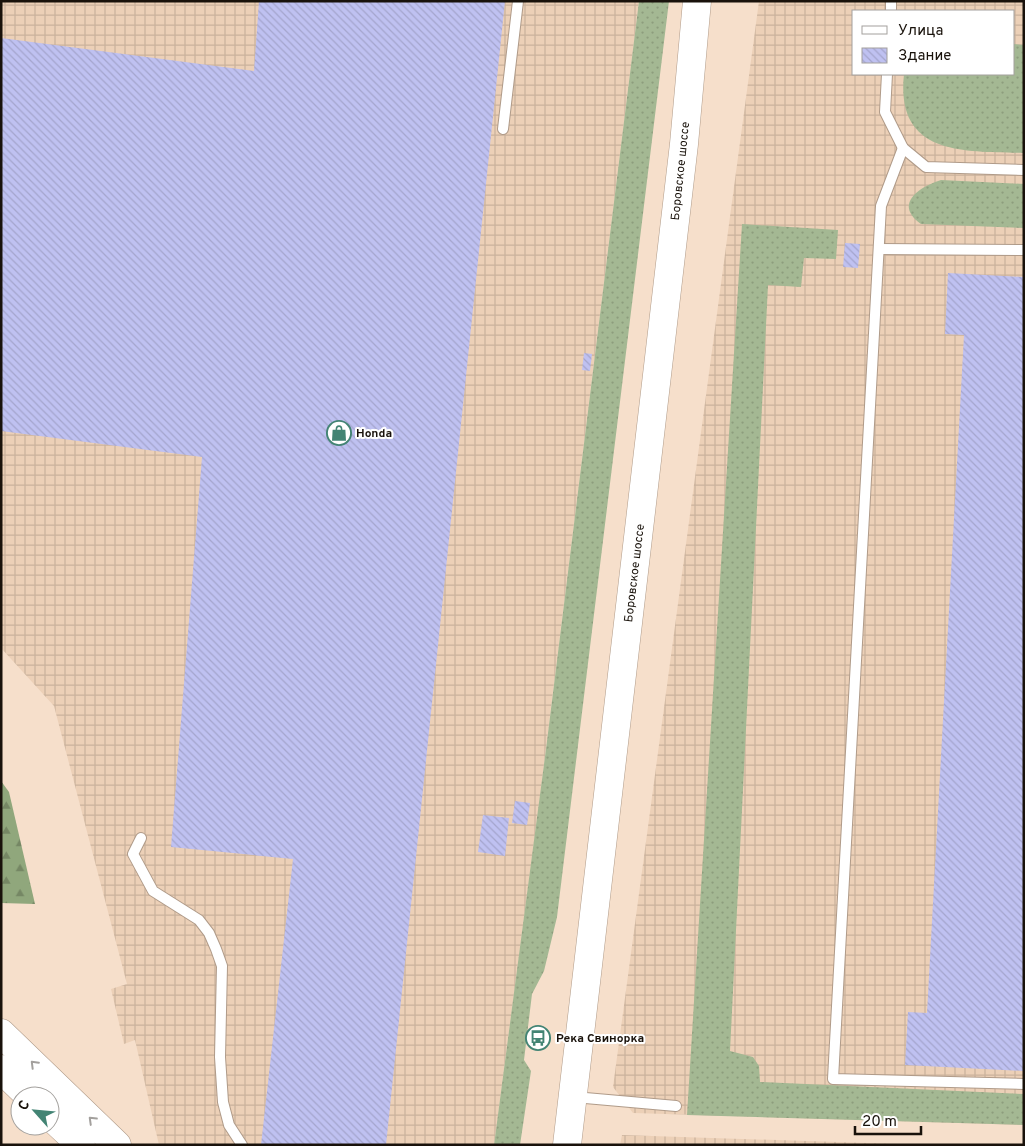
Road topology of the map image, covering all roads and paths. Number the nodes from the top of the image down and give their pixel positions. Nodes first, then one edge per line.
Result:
1 (518, 1) edge
2 (697, 1) edge
3 (887, 75) edge
4 (503, 129) dead end
5 (902, 148) junction
6 (1024, 170) edge
7 (879, 249) junction
8 (1024, 250) edge
9 (141, 838) dead end
10 (1, 1033) edge
11 (1, 1069) edge
12 (1024, 1084) edge
13 (19, 1086) edge
14 (573, 1097) junction
15 (676, 1106) dead end
16 (60, 1125) edge
17 (81, 1145) edge
18 (117, 1145) edge
19 (242, 1145) edge
20 (567, 1145) edge

1 - 4 lane
2 - 14 main road, Боровское шоссе
3 - 5 lane
5 - 6 lane
5 - 7 lane
7 - 8 lane
7 - 12 lane
9 - 19 lane
18 -> 10 main road
11 - 13 main road
14 - 15 lane
14 - 20 main road, Боровское шоссе
16 - 17 main road

